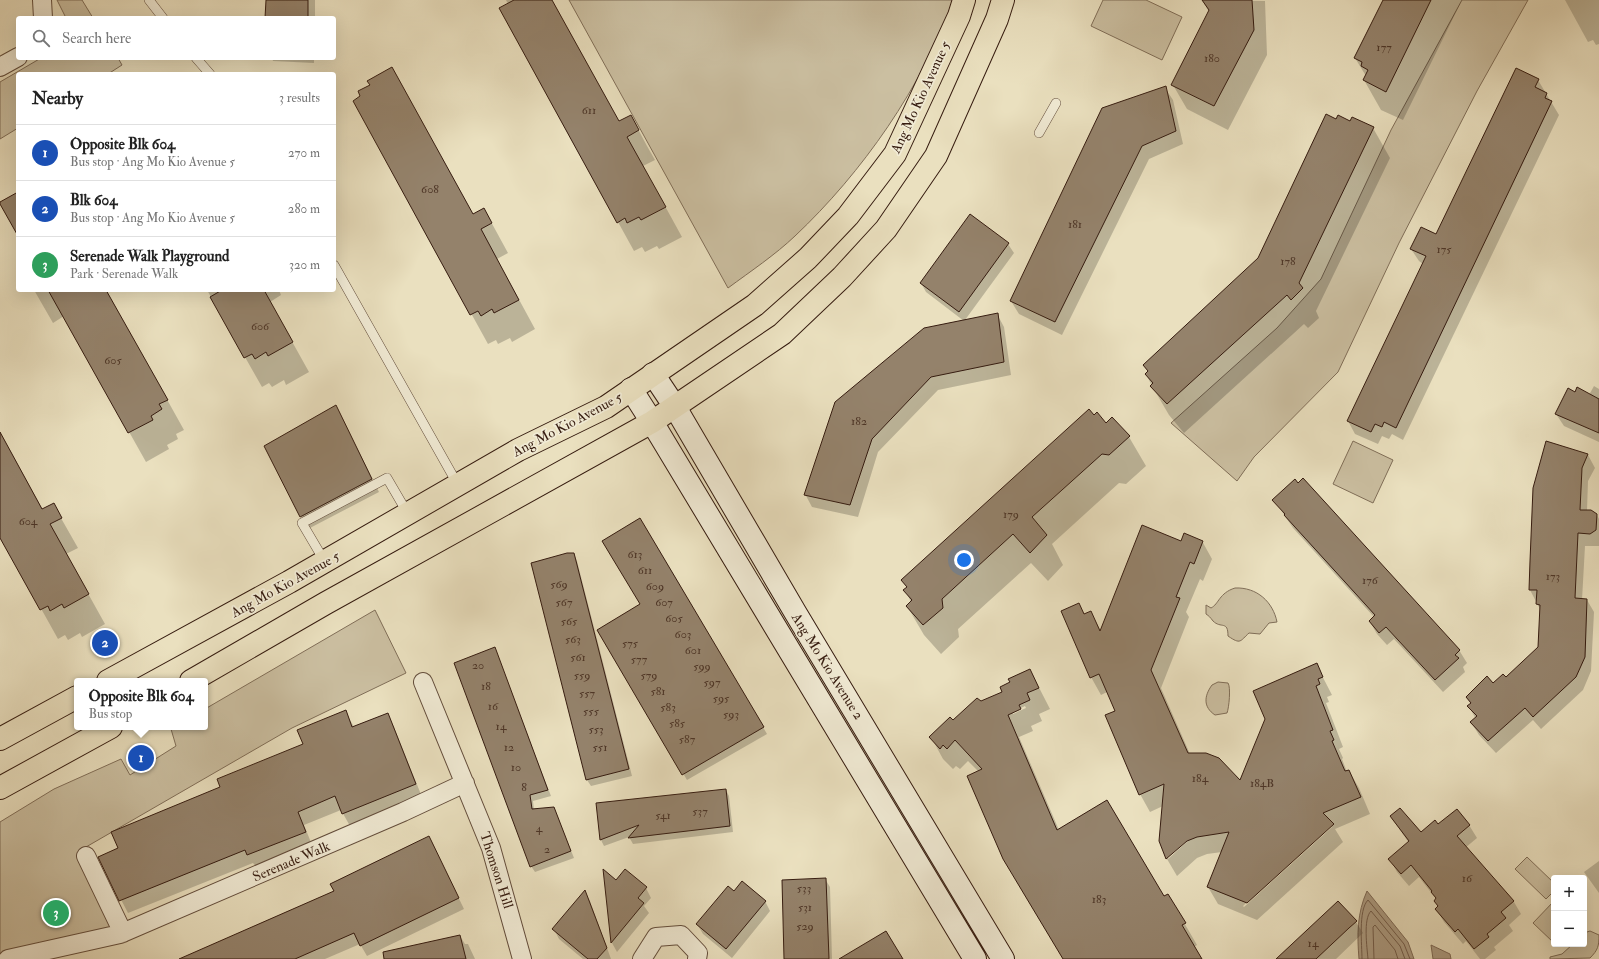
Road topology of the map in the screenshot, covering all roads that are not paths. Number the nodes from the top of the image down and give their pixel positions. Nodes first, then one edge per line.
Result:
1 (42, 0) edge
2 (149, 0) edge
3 (964, 0) edge
4 (1004, 0) edge
5 (43, 16) edge
6 (161, 16) edge
7 (16, 58) edge
8 (198, 60) edge
9 (0, 67) edge
10 (208, 72) edge
11 (1056, 103) dead end
12 (1039, 133) dead end
13 (336, 269) edge
14 (653, 374) junction
15 (631, 389) junction
16 (675, 408) junction
17 (652, 422) junction
18 (458, 485) junction
19 (408, 514) junction
20 (325, 562) junction
21 (785, 619) junction
22 (113, 678) edge
23 (196, 678) edge
24 (423, 682) dead end
25 (74, 700) edge
26 (865, 726) junction
27 (106, 730) edge
28 (843, 739) junction
29 (0, 740) edge
30 (465, 783) junction
31 (0, 788) edge
32 (86, 856) dead end
33 (123, 933) junction
34 (8, 959) edge
35 (522, 959) edge
36 (642, 959) edge
37 (697, 959) edge
38 (975, 959) edge
39 (1003, 959) edge

1 - 5 street
2 - 6 lane
3 - 14 main road, Ang Mo Kio Avenue 5
4 - 16 main road
7 - 9 street
8 - 10 lane
11 - 12 lane
13 - 18 lane
14 - 15 main road, Ang Mo Kio Avenue 5
14 - 16 main road, Ang Mo Kio Avenue 2
15 - 17 main road, Ang Mo Kio Avenue 2
15 - 18 main road, Ang Mo Kio Avenue 5
16 - 17 main road
16 - 21 main road, Ang Mo Kio Avenue 2
17 - 21 main road, Ang Mo Kio Avenue 2
17 - 23 main road
18 - 19 main road, Ang Mo Kio Avenue 5
19 - 20 main road, Ang Mo Kio Avenue 5
19 - 20 lane
20 - 22 main road, Ang Mo Kio Avenue 5
21 - 26 main road, Ang Mo Kio Avenue 2
21 - 28 main road, Ang Mo Kio Avenue 2
24 - 30 street
25 - 29 main road
26 - 28 main road
26 - 39 main road, Ang Mo Kio Avenue 2
27 - 31 main road
28 - 38 main road, Ang Mo Kio Avenue 2
30 - 33 street, Serenade Walk
30 - 35 street, Thomson Hill
32 - 33 street
33 - 34 street, Serenade Walk
36 - 37 street

